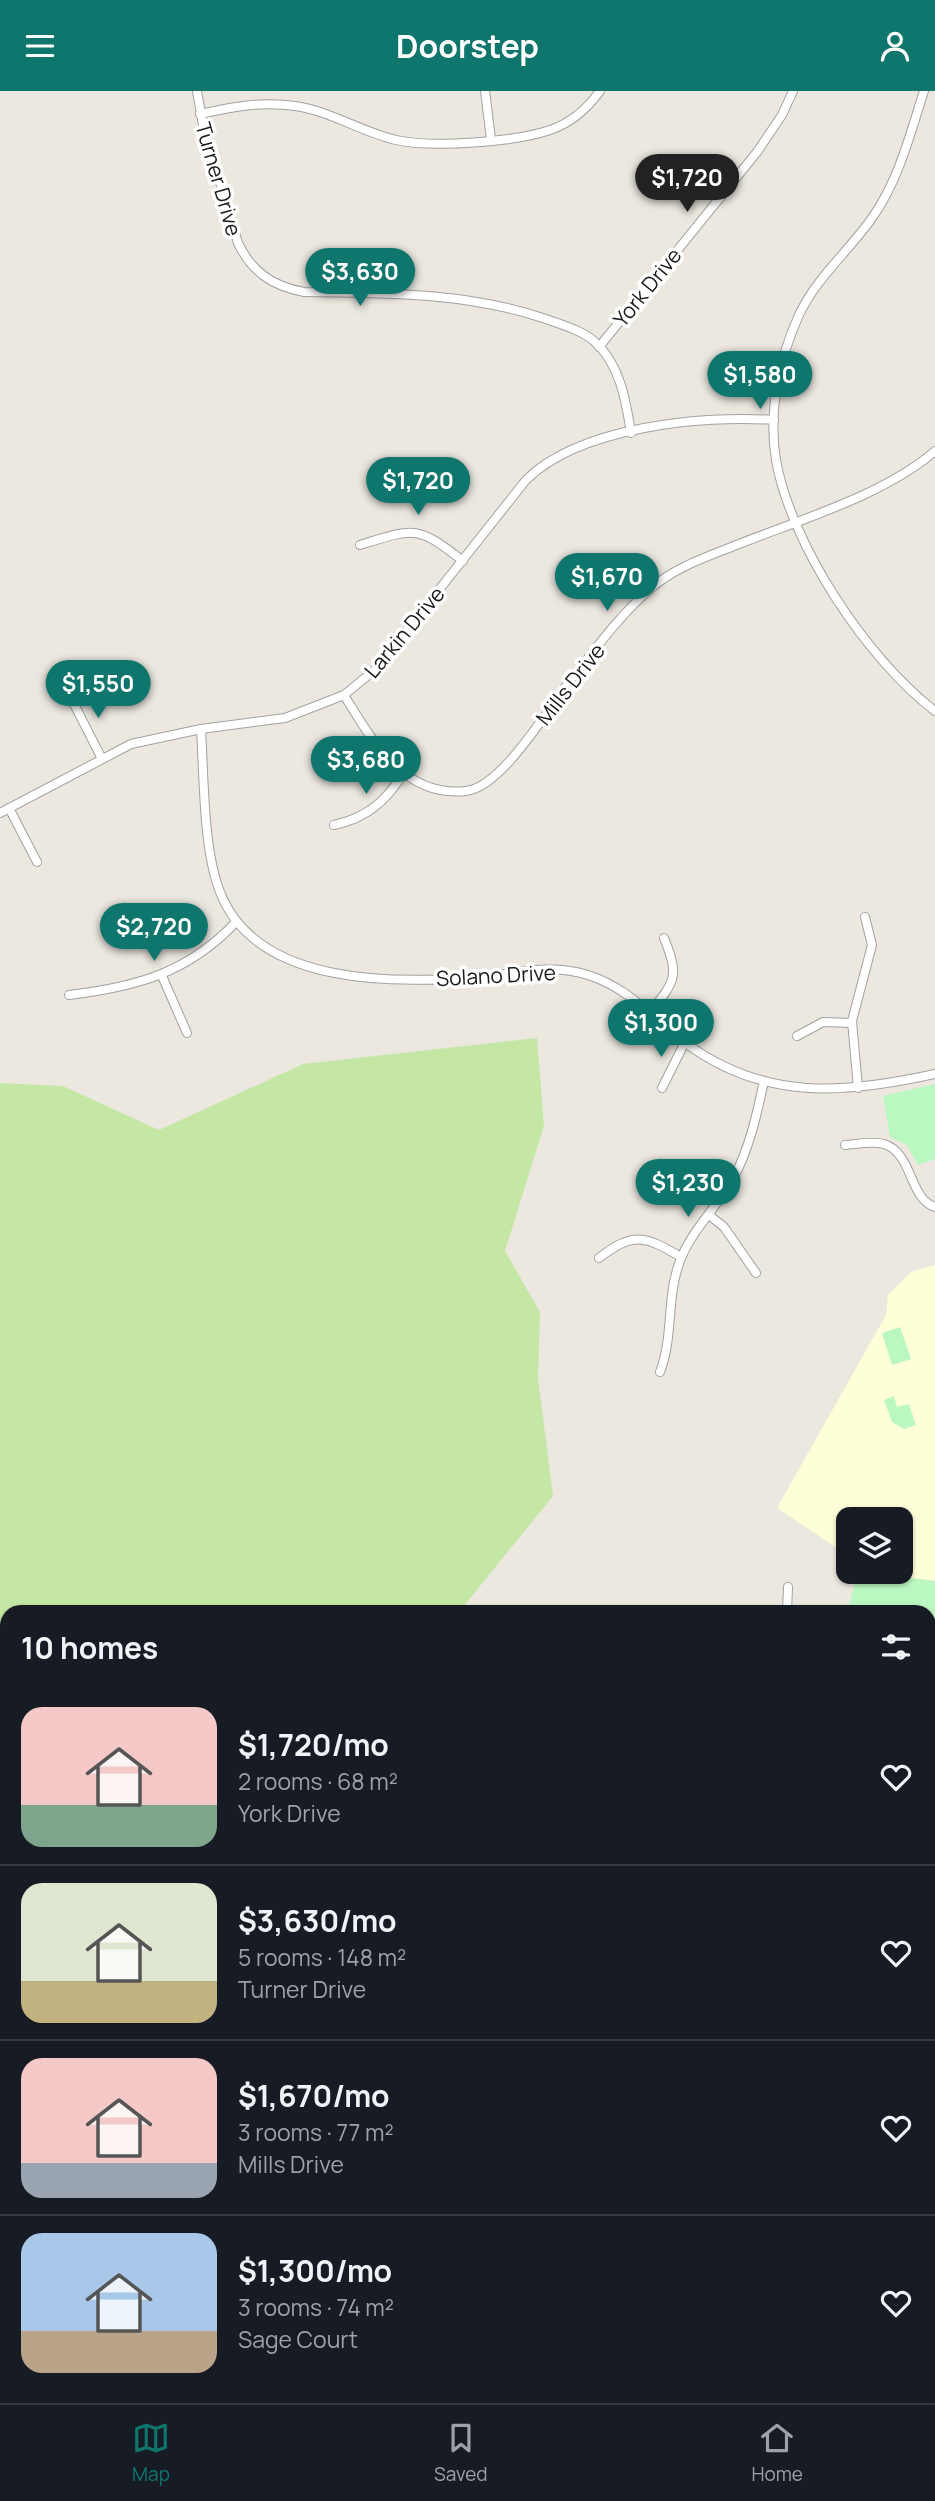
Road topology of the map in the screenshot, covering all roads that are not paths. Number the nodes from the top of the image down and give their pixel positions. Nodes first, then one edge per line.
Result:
1 (197, 91) edge
2 (485, 91) edge
3 (600, 91) edge
4 (793, 91) edge
5 (924, 91) edge
6 (200, 114) junction
7 (491, 139) junction
8 (599, 347) junction
9 (774, 420) junction
10 (631, 433) junction
11 (935, 451) edge
12 (797, 521) junction
13 (360, 545) dead end
14 (463, 561) junction
15 (69, 694) dead end
16 (344, 695) junction
17 (935, 711) edge
18 (201, 729) junction
19 (102, 759) junction
20 (403, 774) junction
21 (9, 808) junction
22 (0, 813) edge
23 (334, 825) dead end
24 (37, 862) dead end
25 (865, 917) dead end
26 (236, 922) junction
27 (664, 938) dead end
28 (162, 976) junction
29 (69, 995) dead end
30 (652, 1011) junction
31 (852, 1023) junction
32 (187, 1033) dead end
33 (797, 1036) dead end
34 (685, 1042) junction
35 (935, 1075) edge
36 (764, 1081) junction
37 (662, 1088) dead end
38 (858, 1088) junction
39 (845, 1145) dead end
40 (935, 1207) edge
41 (709, 1215) junction
42 (681, 1257) junction
43 (599, 1258) dead end
44 (756, 1273) dead end
45 (660, 1371) dead end
46 (788, 1587) dead end
47 (787, 1605) edge

1 - 6 street, Turner Drive
2 - 7 street
3 - 7 street
4 - 8 street, York Drive
5 - 9 street
6 - 7 street
6 - 8 street, Turner Drive
8 - 10 street, Turner Drive
9 - 10 street, Larkin Drive
9 - 12 street
10 - 14 street, Larkin Drive
11 - 12 street, Mills Drive
12 - 17 street
12 - 20 street, Mills Drive
13 - 14 street
14 - 16 street, Larkin Drive
15 - 19 street
16 - 18 street, Larkin Drive
16 - 20 street, Mills Drive
18 - 19 street, Larkin Drive
18 - 26 street, Solano Drive
19 - 21 street, Larkin Drive
20 - 23 street
21 - 22 street, Larkin Drive
21 - 24 street
25 - 31 street
26 - 28 street
26 - 30 street, Solano Drive
27 - 30 street
28 - 29 street
28 - 32 street
30 - 34 street, Solano Drive
31 - 33 street
31 - 38 street
34 - 36 street, Solano Drive
34 - 37 street
35 - 38 street, Solano Drive
36 - 38 street, Solano Drive
36 - 41 street
39 - 40 street
41 - 42 street
41 - 44 street
42 - 43 street
42 - 45 street
46 - 47 street

